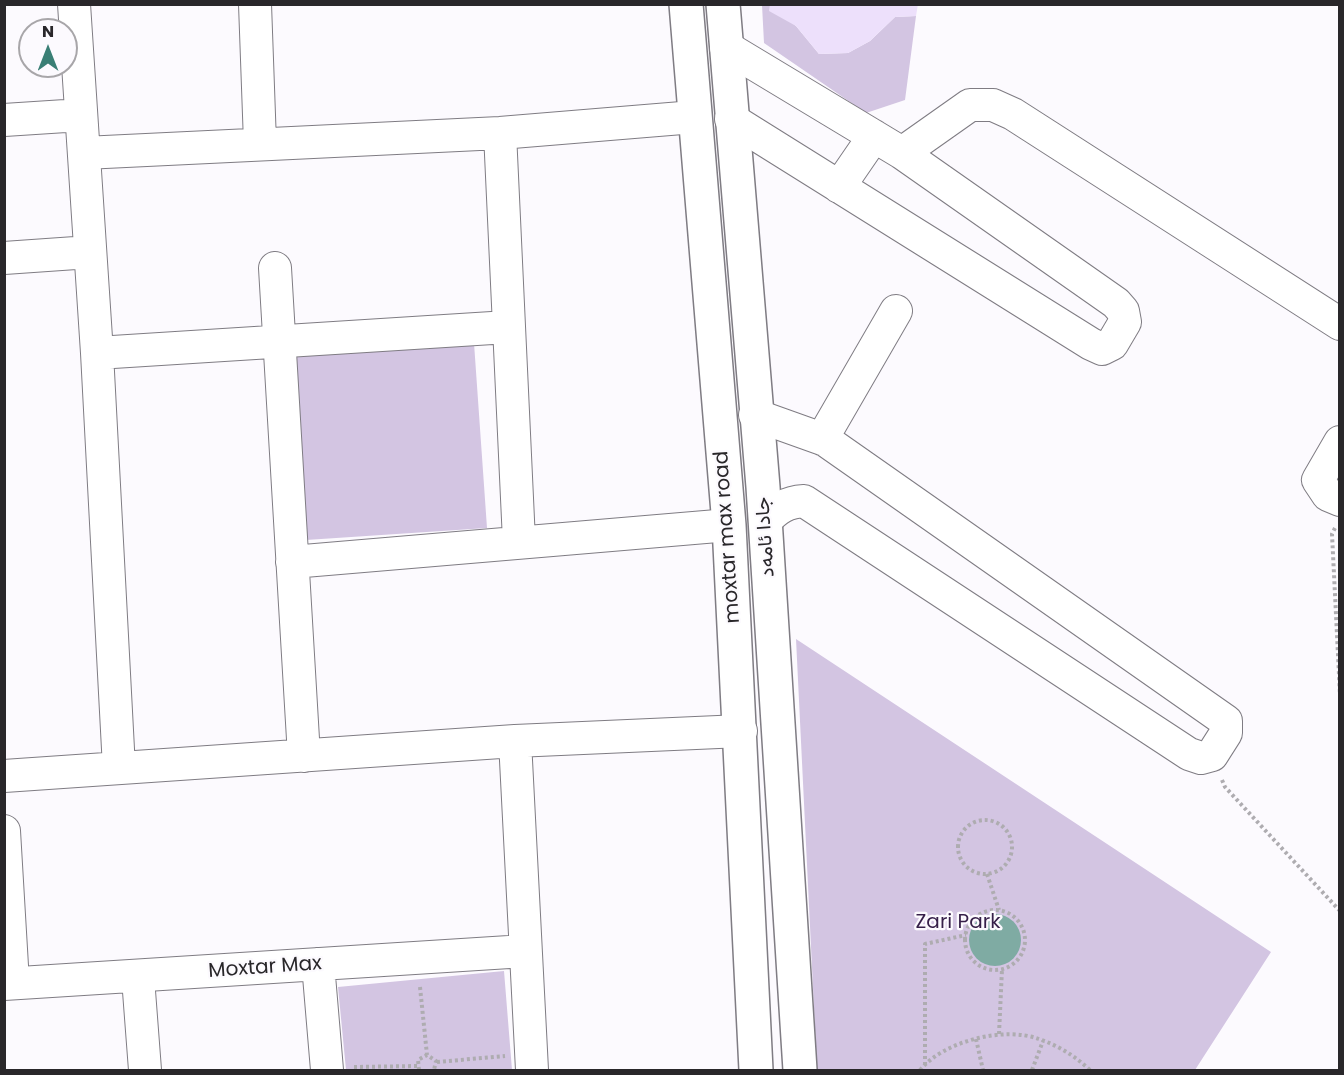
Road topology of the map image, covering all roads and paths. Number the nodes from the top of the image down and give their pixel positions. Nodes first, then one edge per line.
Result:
1 (74, 4) edge
2 (255, 4) edge
3 (686, 4) edge
4 (723, 4) edge
5 (726, 47) junction
6 (81, 115) junction
7 (694, 117) junction
8 (731, 119) junction
9 (4, 120) edge
10 (500, 133) junction
11 (874, 136) junction
12 (260, 143) junction
13 (84, 153) junction
14 (902, 153) junction
15 (840, 187) junction
16 (90, 252) junction
17 (4, 258) edge
18 (275, 268) dead end
19 (896, 311) dead end
20 (1340, 324) edge
21 (508, 327) junction
22 (279, 341) junction
23 (97, 353) junction
24 (755, 415) junction
25 (822, 439) junction
26 (1340, 442) edge
27 (1338, 512) edge
28 (765, 521) junction
29 (729, 525) junction
30 (519, 541) junction
31 (292, 562) junction
32 (1340, 695) edge
33 (741, 731) junction
34 (515, 741) junction
35 (1212, 755) junction
36 (304, 756) junction
37 (119, 768) junction
38 (4, 776) edge
39 (4, 831) edge
40 (987, 874) junction
41 (999, 910) junction
42 (1340, 911) edge
43 (966, 935) junction
44 (525, 951) junction
45 (417, 957) junction
46 (318, 964) junction
47 (1002, 969) junction
48 (138, 978) junction
49 (9, 984) edge
50 (999, 1034) junction
51 (976, 1039) junction
52 (1043, 1041) junction
53 (427, 1055) junction
54 (437, 1062) dead end
55 (532, 1062) edge
56 (925, 1065) junction
57 (418, 1068) edge
58 (327, 1069) edge
59 (145, 1071) edge
60 (434, 1071) edge
61 (756, 1071) edge
62 (800, 1071) edge
63 (920, 1071) edge
64 (983, 1071) edge
65 (1032, 1071) edge
66 (1090, 1071) edge

1 - 6 street
2 - 12 street
3 - 7 main road, moxtar max road
4 - 5 main road, جادا ئامەد
5 - 8 main road, جادا ئامەد
5 - 11 street
6 - 9 street
6 - 13 street
7 - 10 street
7 - 29 main road, moxtar max road
8 - 15 street
8 - 24 main road, جادا ئامەد
10 - 12 street
10 - 21 street
11 - 14 street
11 - 15 street
12 - 13 street
13 - 16 street
14 - 15 street
14 - 20 street
16 - 17 street
16 - 23 street
18 - 22 street
19 - 25 street
21 - 22 street
21 - 30 street
22 - 23 street
22 - 31 street
23 - 37 street
24 - 25 street
24 - 28 main road, جادا ئامەد
25 - 35 street
26 - 27 street
27 - 32 path
28 - 35 street
28 - 62 main road, جادا ئامەد
29 - 30 street
29 - 33 main road, moxtar max road
30 - 31 street
31 - 36 street
33 - 34 street
33 - 61 main road, moxtar max road
34 - 36 street
34 - 44 street
35 - 42 path
36 - 37 street
37 - 38 street
39 - 49 street
40 - 40 path
40 - 41 path
41 - 43 path
41 - 47 path
43 - 47 path
43 - 56 path
44 - 45 street, Moxtar Max
44 - 55 street
45 - 46 street, Moxtar Max
45 - 53 path
46 - 48 street, Moxtar Max
46 - 58 street
47 - 50 path
48 - 49 street, Moxtar Max
48 - 59 street
50 - 51 path
50 - 52 path
51 - 56 path
51 - 64 path
52 - 65 path
52 - 66 path
53 - 57 path
53 - 60 path
54 - 55 path
56 - 63 path
57 - 58 path

